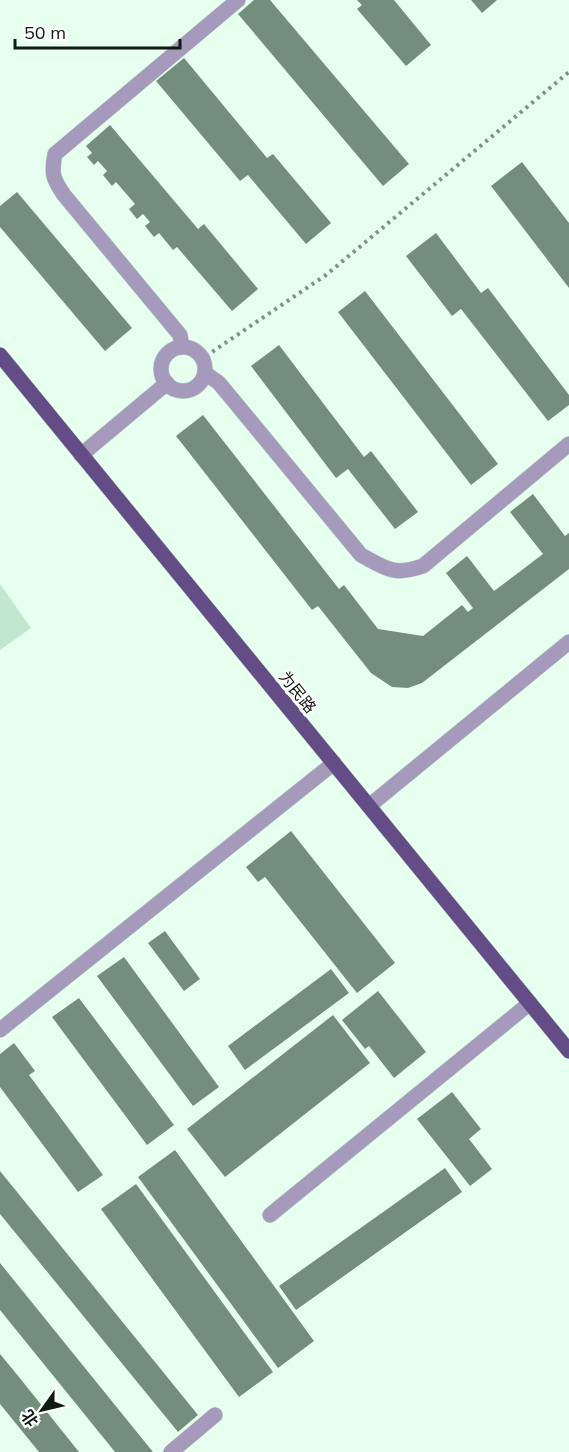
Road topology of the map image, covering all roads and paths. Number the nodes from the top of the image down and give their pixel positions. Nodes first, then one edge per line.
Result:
1 (238, 0) edge
2 (569, 72) edge
3 (182, 347) junction
4 (0, 355) edge
5 (204, 365) junction
6 (167, 384) junction
7 (569, 444) edge
8 (81, 455) junction
9 (569, 642) edge
10 (334, 763) junction
11 (369, 806) junction
12 (530, 1003) junction
13 (0, 1030) edge
14 (569, 1051) edge
15 (270, 1215) dead end
16 (215, 1415) dead end
17 (171, 1452) edge

1 - 3 street
2 - 5 path
3 - 5 street
3 - 6 street
4 - 8 main road, 为民路
5 - 6 street
5 - 7 street
6 - 8 street
8 - 10 main road, 为民路
9 - 11 street
10 - 11 main road, 为民路
10 - 13 street
11 - 12 main road, 为民路
12 - 14 main road, 为民路
12 - 15 street
16 - 17 street

